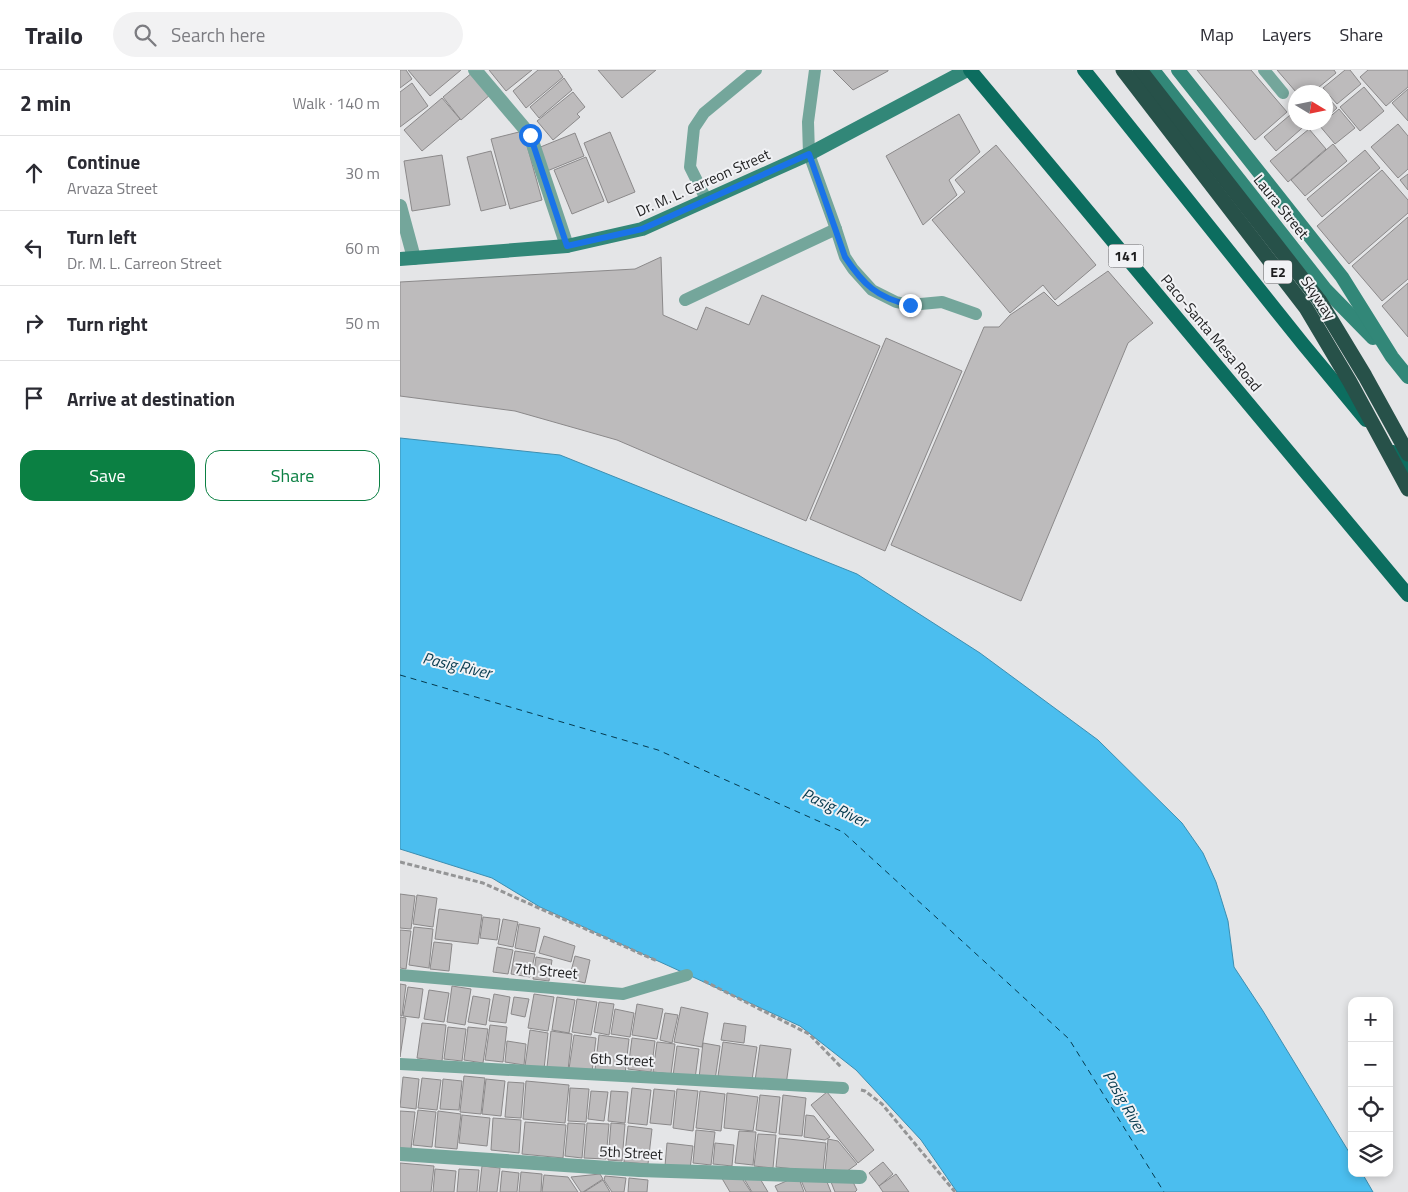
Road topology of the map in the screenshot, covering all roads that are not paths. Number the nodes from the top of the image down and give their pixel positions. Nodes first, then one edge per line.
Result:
1 (475, 70) edge
2 (756, 70) edge
3 (814, 70) edge
4 (969, 70) edge
5 (1084, 70) edge
6 (1123, 70) edge
7 (1140, 70) edge
8 (1178, 70) edge
9 (1264, 70) edge
10 (1162, 73) edge
11 (1283, 93) dead end
12 (1220, 123) junction
13 (1205, 136) junction
14 (809, 154) junction
15 (1266, 182) junction
16 (1250, 194) junction
17 (706, 199) junction
18 (400, 206) edge
19 (836, 229) junction
20 (567, 246) junction
21 (1320, 249) junction
22 (414, 258) junction
23 (400, 259) edge
24 (1304, 261) junction
25 (685, 300) dead end
26 (976, 314) dead end
27 (1392, 357) junction
28 (1408, 377) edge
29 (1408, 454) edge
30 (1408, 470) edge
31 (1408, 489) edge
32 (1408, 595) edge
33 (400, 975) edge
34 (687, 975) road end
35 (400, 1064) edge
36 (843, 1088) road end
37 (400, 1154) edge
38 (860, 1177) dead end

1 - 20 street
2 - 17 lane
3 - 14 lane
4 - 14 main road, Dr. M. L. Carreon Street
4 - 32 main road, Paco-Santa Mesa Road / 141
5 - 30 main road, bridge
6 - 31 highway, Skyway / E2, bridge
7 - 29 highway, Skyway / E2
8 - 12 main road, Laura Street
9 - 11 lane
10 - 13 main road, Laura Street
12 - 13 main road
12 - 15 main road, Laura Street
13 - 16 main road, Laura Street
14 - 17 main road, Dr. M. L. Carreon Street
14 - 19 lane
15 - 16 main road
15 - 21 main road, Laura Street
16 - 24 main road, Laura Street
17 - 20 main road, Dr. M. L. Carreon Street
18 - 22 street
19 - 25 lane
19 - 26 lane
20 - 22 main road, Dr. M. L. Carreon Street
21 - 24 main road
21 - 27 main road, Laura Street
22 - 23 main road, Dr. M. L. Carreon Street
24 - 27 main road, Laura Street
27 - 28 main road, Laura Street
33 - 34 lane, 7th Street
35 - 36 lane, 6th Street
37 - 38 street, 5th Street

